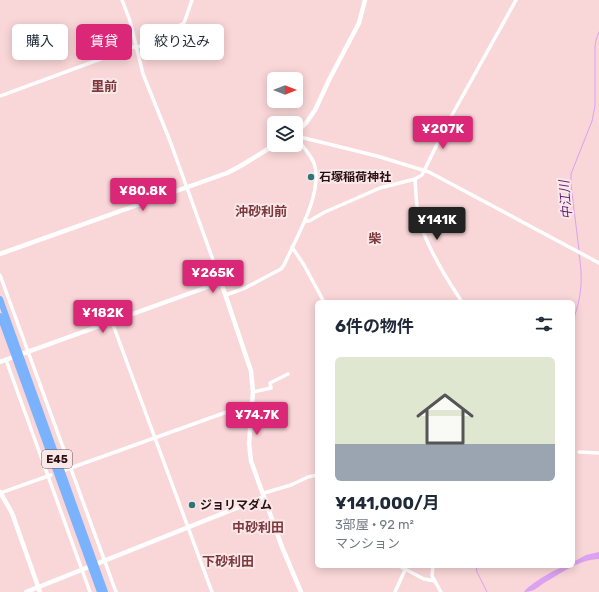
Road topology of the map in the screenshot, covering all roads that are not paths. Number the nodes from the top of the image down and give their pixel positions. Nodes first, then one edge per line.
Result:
1 (122, 0) edge
2 (192, 0) edge
3 (365, 0) edge
4 (516, 0) edge
5 (136, 47) junction
6 (0, 96) edge
7 (303, 127) edge
8 (303, 137) edge
9 (303, 146) edge
10 (267, 150) edge
11 (425, 170) junction
12 (415, 179) junction
13 (187, 188) junction
14 (305, 221) junction
15 (292, 247) junction
16 (0, 254) edge
17 (599, 263) edge
18 (0, 275) edge
19 (221, 282) junction
20 (226, 295) junction
21 (0, 299) edge
22 (323, 300) edge
23 (461, 300) edge
24 (0, 316) edge
25 (112, 322) junction
26 (15, 351) junction
27 (28, 352) junction
28 (6, 360) junction
29 (0, 362) edge
30 (288, 374) dead end
31 (253, 392) junction
32 (252, 403) junction
33 (155, 438) junction
34 (579, 452) dead end
35 (599, 453) edge
36 (70, 468) junction
37 (65, 470) dead end
38 (50, 475) junction
39 (315, 475) edge
40 (0, 493) edge
41 (264, 495) junction
42 (188, 527) junction
43 (104, 560) junction
44 (402, 568) edge
45 (433, 568) edge
46 (82, 569) junction
47 (94, 569) junction
48 (405, 570) junction
49 (435, 581) junction
50 (39, 589) edge
51 (26, 592) edge
52 (90, 592) edge
53 (100, 592) edge
54 (105, 592) edge
55 (116, 592) edge
56 (212, 592) edge
57 (301, 592) edge
58 (395, 592) edge
59 (441, 592) edge

1 - 5 street
2 - 5 street
3 - 7 street
4 - 11 street
5 - 6 street
5 - 13 street
8 - 11 street
9 - 14 street
10 - 13 street
11 - 12 street
11 - 17 street
12 - 14 street
12 - 23 street
13 - 16 street
13 - 19 street
14 - 15 street
15 - 20 street
15 - 22 street
18 - 27 street
19 - 20 street
19 - 25 street
20 - 31 street
21 - 26 highway, E45
24 - 26 highway, E45
25 - 27 street
25 - 33 street
26 - 47 highway, E45
27 - 28 street
27 - 36 street
28 - 29 street
28 - 38 street
30 - 31 street
31 - 32 street
32 - 33 street
32 - 41 street
33 - 36 street
33 - 42 street
34 - 35 street
36 - 37 street
36 - 43 street
38 - 40 street
38 - 46 street
39 - 41 street
40 - 50 street
41 - 42 street
41 - 57 street
42 - 43 street
42 - 56 street
43 - 46 street
43 - 55 street
44 - 48 street
45 - 49 street
46 - 50 street
46 - 52 street
47 - 53 highway, E45
47 - 54 highway, E45
48 - 49 street
48 - 58 street
49 - 59 street
50 - 51 street

